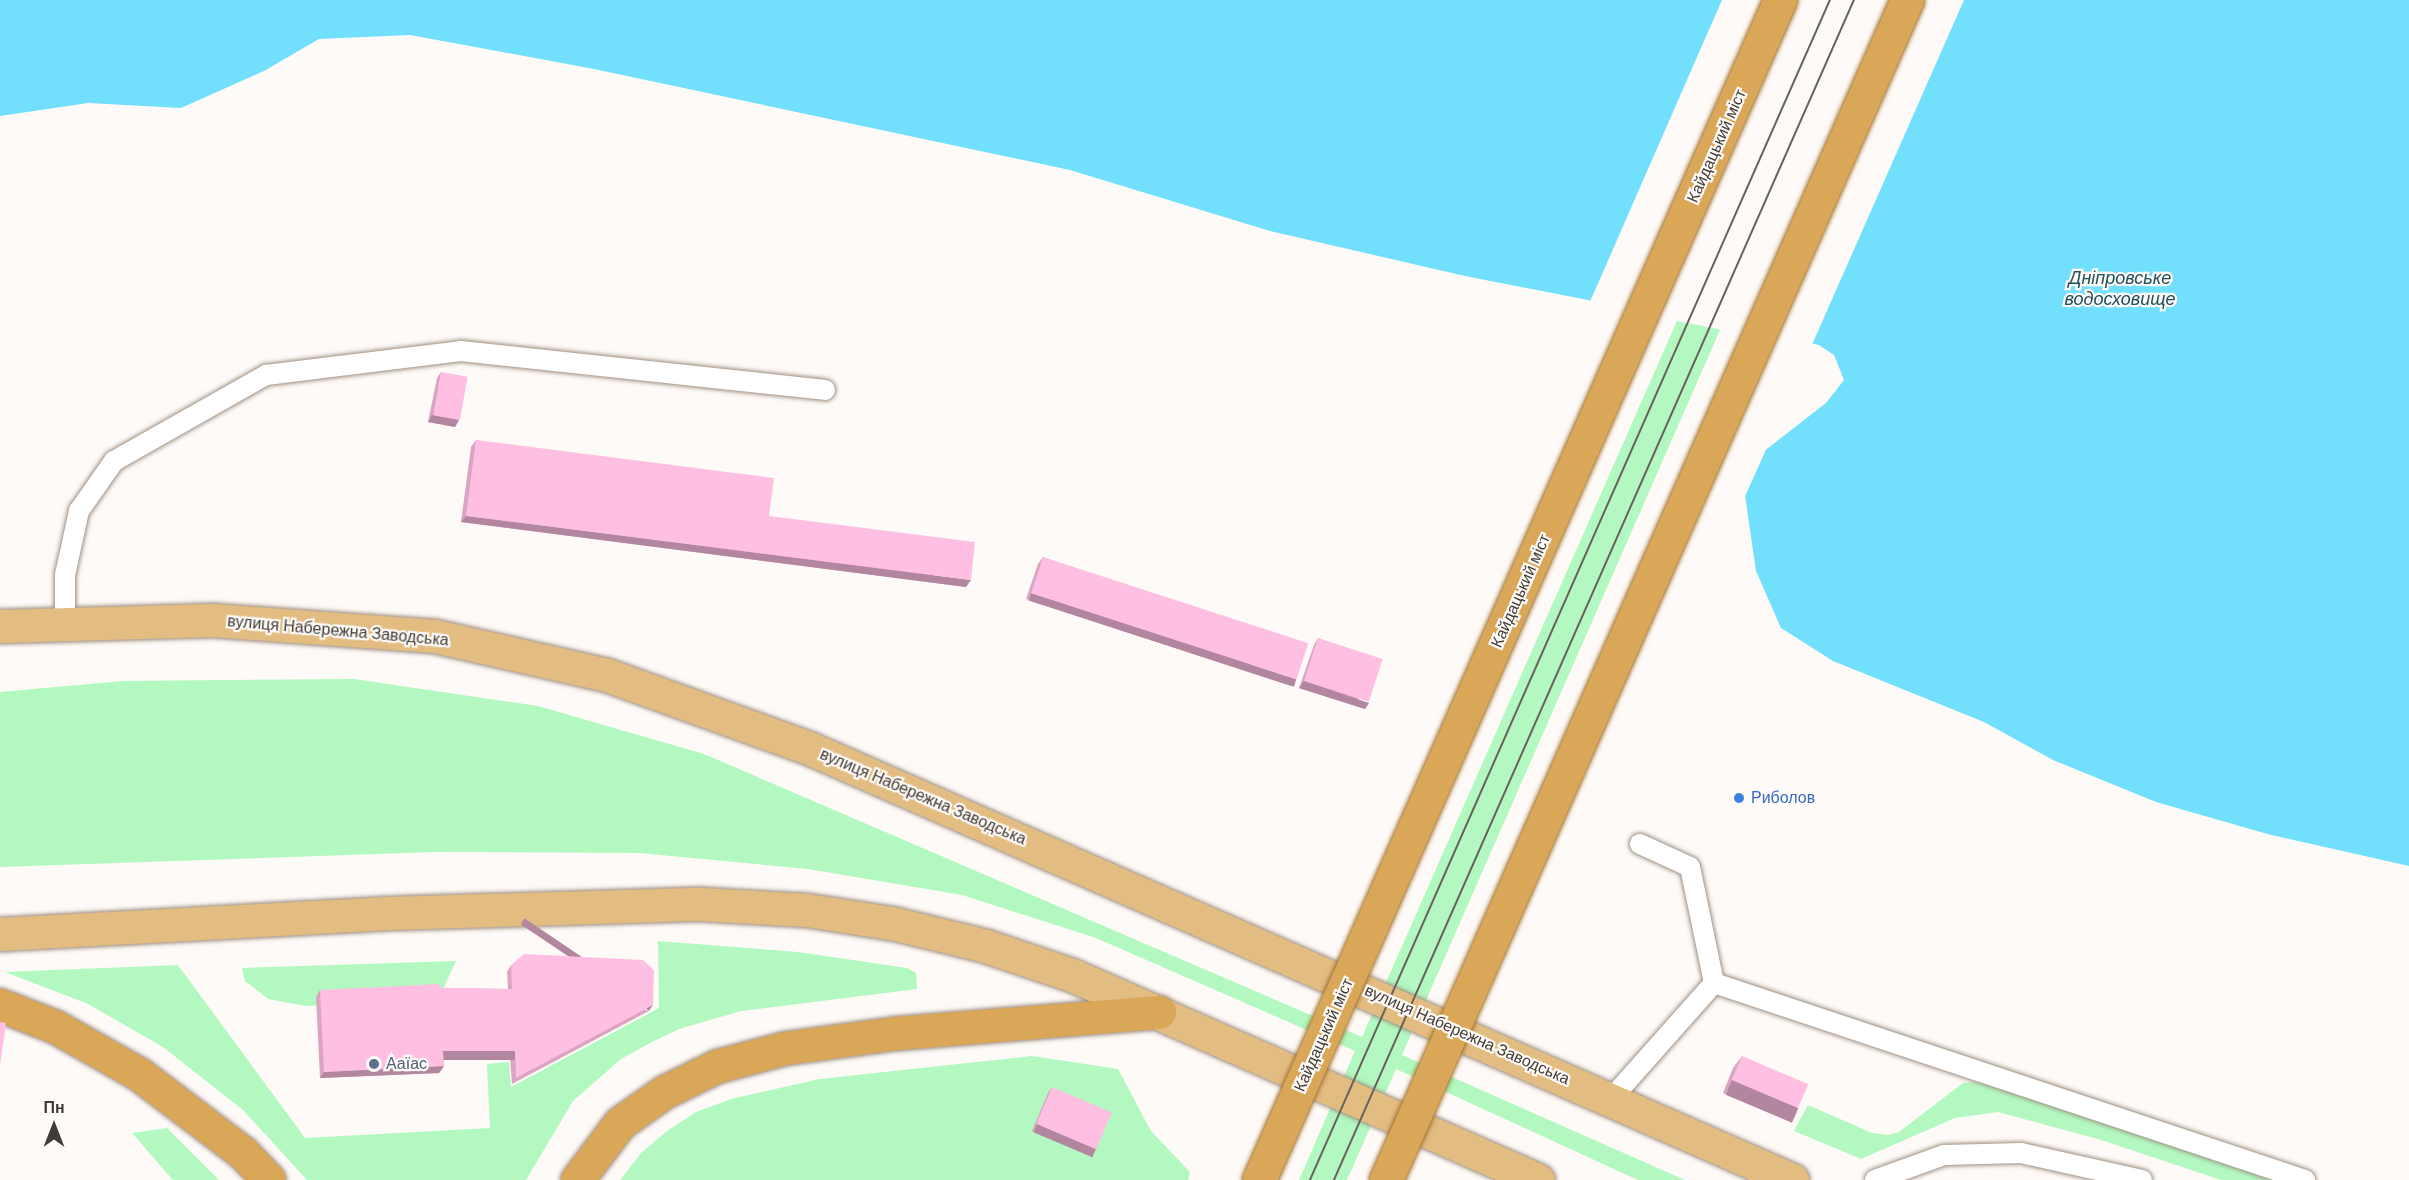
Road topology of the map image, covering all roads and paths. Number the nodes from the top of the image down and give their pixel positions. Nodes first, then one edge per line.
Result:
1 (1780, 0) edge
2 (1907, 0) edge
3 (825, 390) dead end
4 (65, 622) junction
5 (0, 626) edge
6 (1640, 844) dead end
7 (0, 934) edge
8 (1714, 983) junction
9 (0, 1005) edge
10 (1159, 1012) junction
11 (1611, 1099) junction
12 (269, 1180) edge
13 (577, 1180) edge
14 (1259, 1180) edge
15 (1386, 1180) edge
16 (1538, 1180) edge
17 (1792, 1180) edge
18 (1875, 1180) edge
19 (2142, 1180) edge
20 (2305, 1180) edge

1 - 14 highway, Кайдацький міст, bridge
2 - 15 highway, bridge
3 - 4 lane
4 - 5 main road, вулиця Набережна Заводська
4 - 11 main road, вулиця Набережна Заводська
6 - 8 lane
7 - 10 main road
8 - 11 lane
8 - 20 lane
9 - 12 highway
10 - 13 highway
10 - 16 main road
11 - 17 main road, вулиця Набережна Заводська
18 - 19 lane

